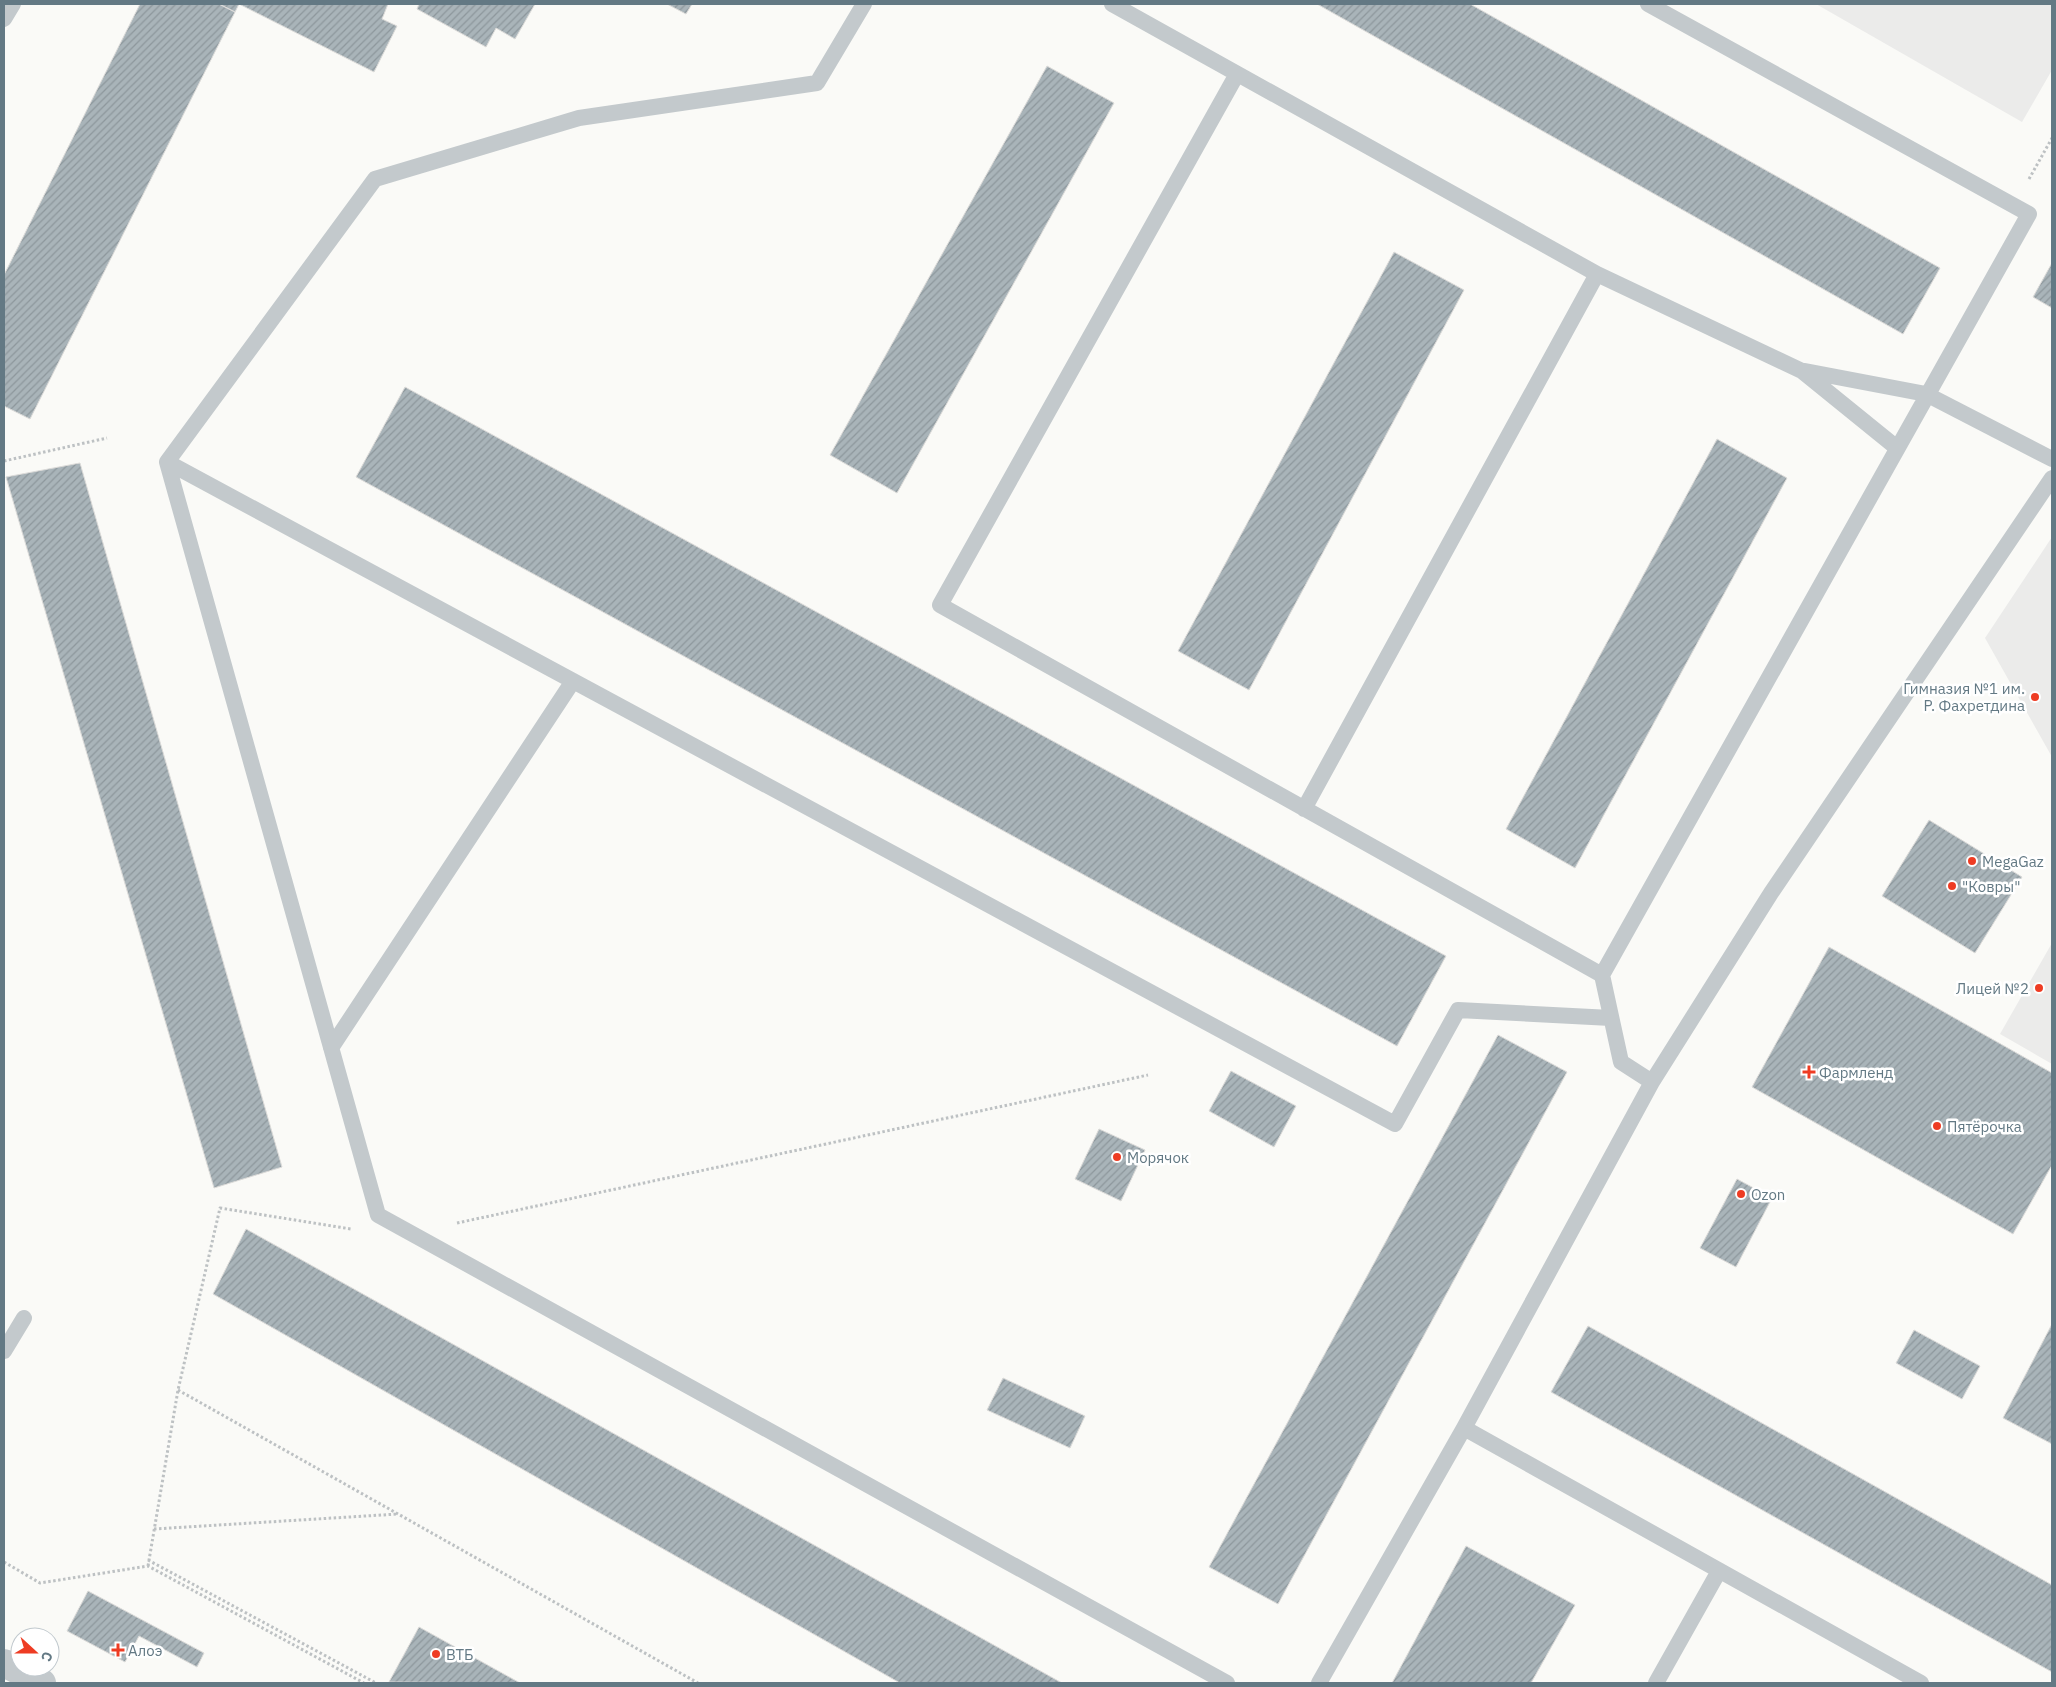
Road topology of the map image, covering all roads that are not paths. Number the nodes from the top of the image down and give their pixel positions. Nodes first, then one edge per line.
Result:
1 (13, 4) edge
2 (864, 4) edge
3 (1112, 4) edge
4 (1648, 4) edge
5 (4, 19) edge
6 (1237, 74) junction
7 (1597, 274) junction
8 (1802, 371) junction
9 (1926, 394) junction
10 (1897, 448) junction
11 (2052, 459) edge
12 (167, 462) junction
13 (2052, 478) edge
14 (573, 681) junction
15 (1304, 809) junction
16 (1602, 976) junction
17 (1611, 1018) junction
18 (331, 1048) junction
19 (1652, 1082) junction
20 (24, 1318) dead end
21 (4, 1351) edge
22 (1464, 1428) junction
23 (1719, 1571) junction
24 (4, 1663) edge
25 (42, 1683) edge
26 (1228, 1683) edge
27 (1319, 1683) edge
28 (1656, 1683) edge
29 (1921, 1683) edge

1 - 5 lane
2 - 12 lane
3 - 6 lane
4 - 9 lane
6 - 7 lane
6 - 15 lane
7 - 8 lane
7 - 15 lane
8 - 9 lane
8 - 10 lane
9 - 10 lane
9 - 11 lane
10 - 16 lane
12 - 14 lane
12 - 18 lane
13 - 19 lane
14 - 17 lane
14 - 18 lane
15 - 16 lane
16 - 17 lane
17 - 19 lane
18 - 26 lane
19 - 22 lane
20 - 21 lane
22 - 23 lane
22 - 27 lane
23 - 28 lane
23 - 29 lane
24 - 25 street

